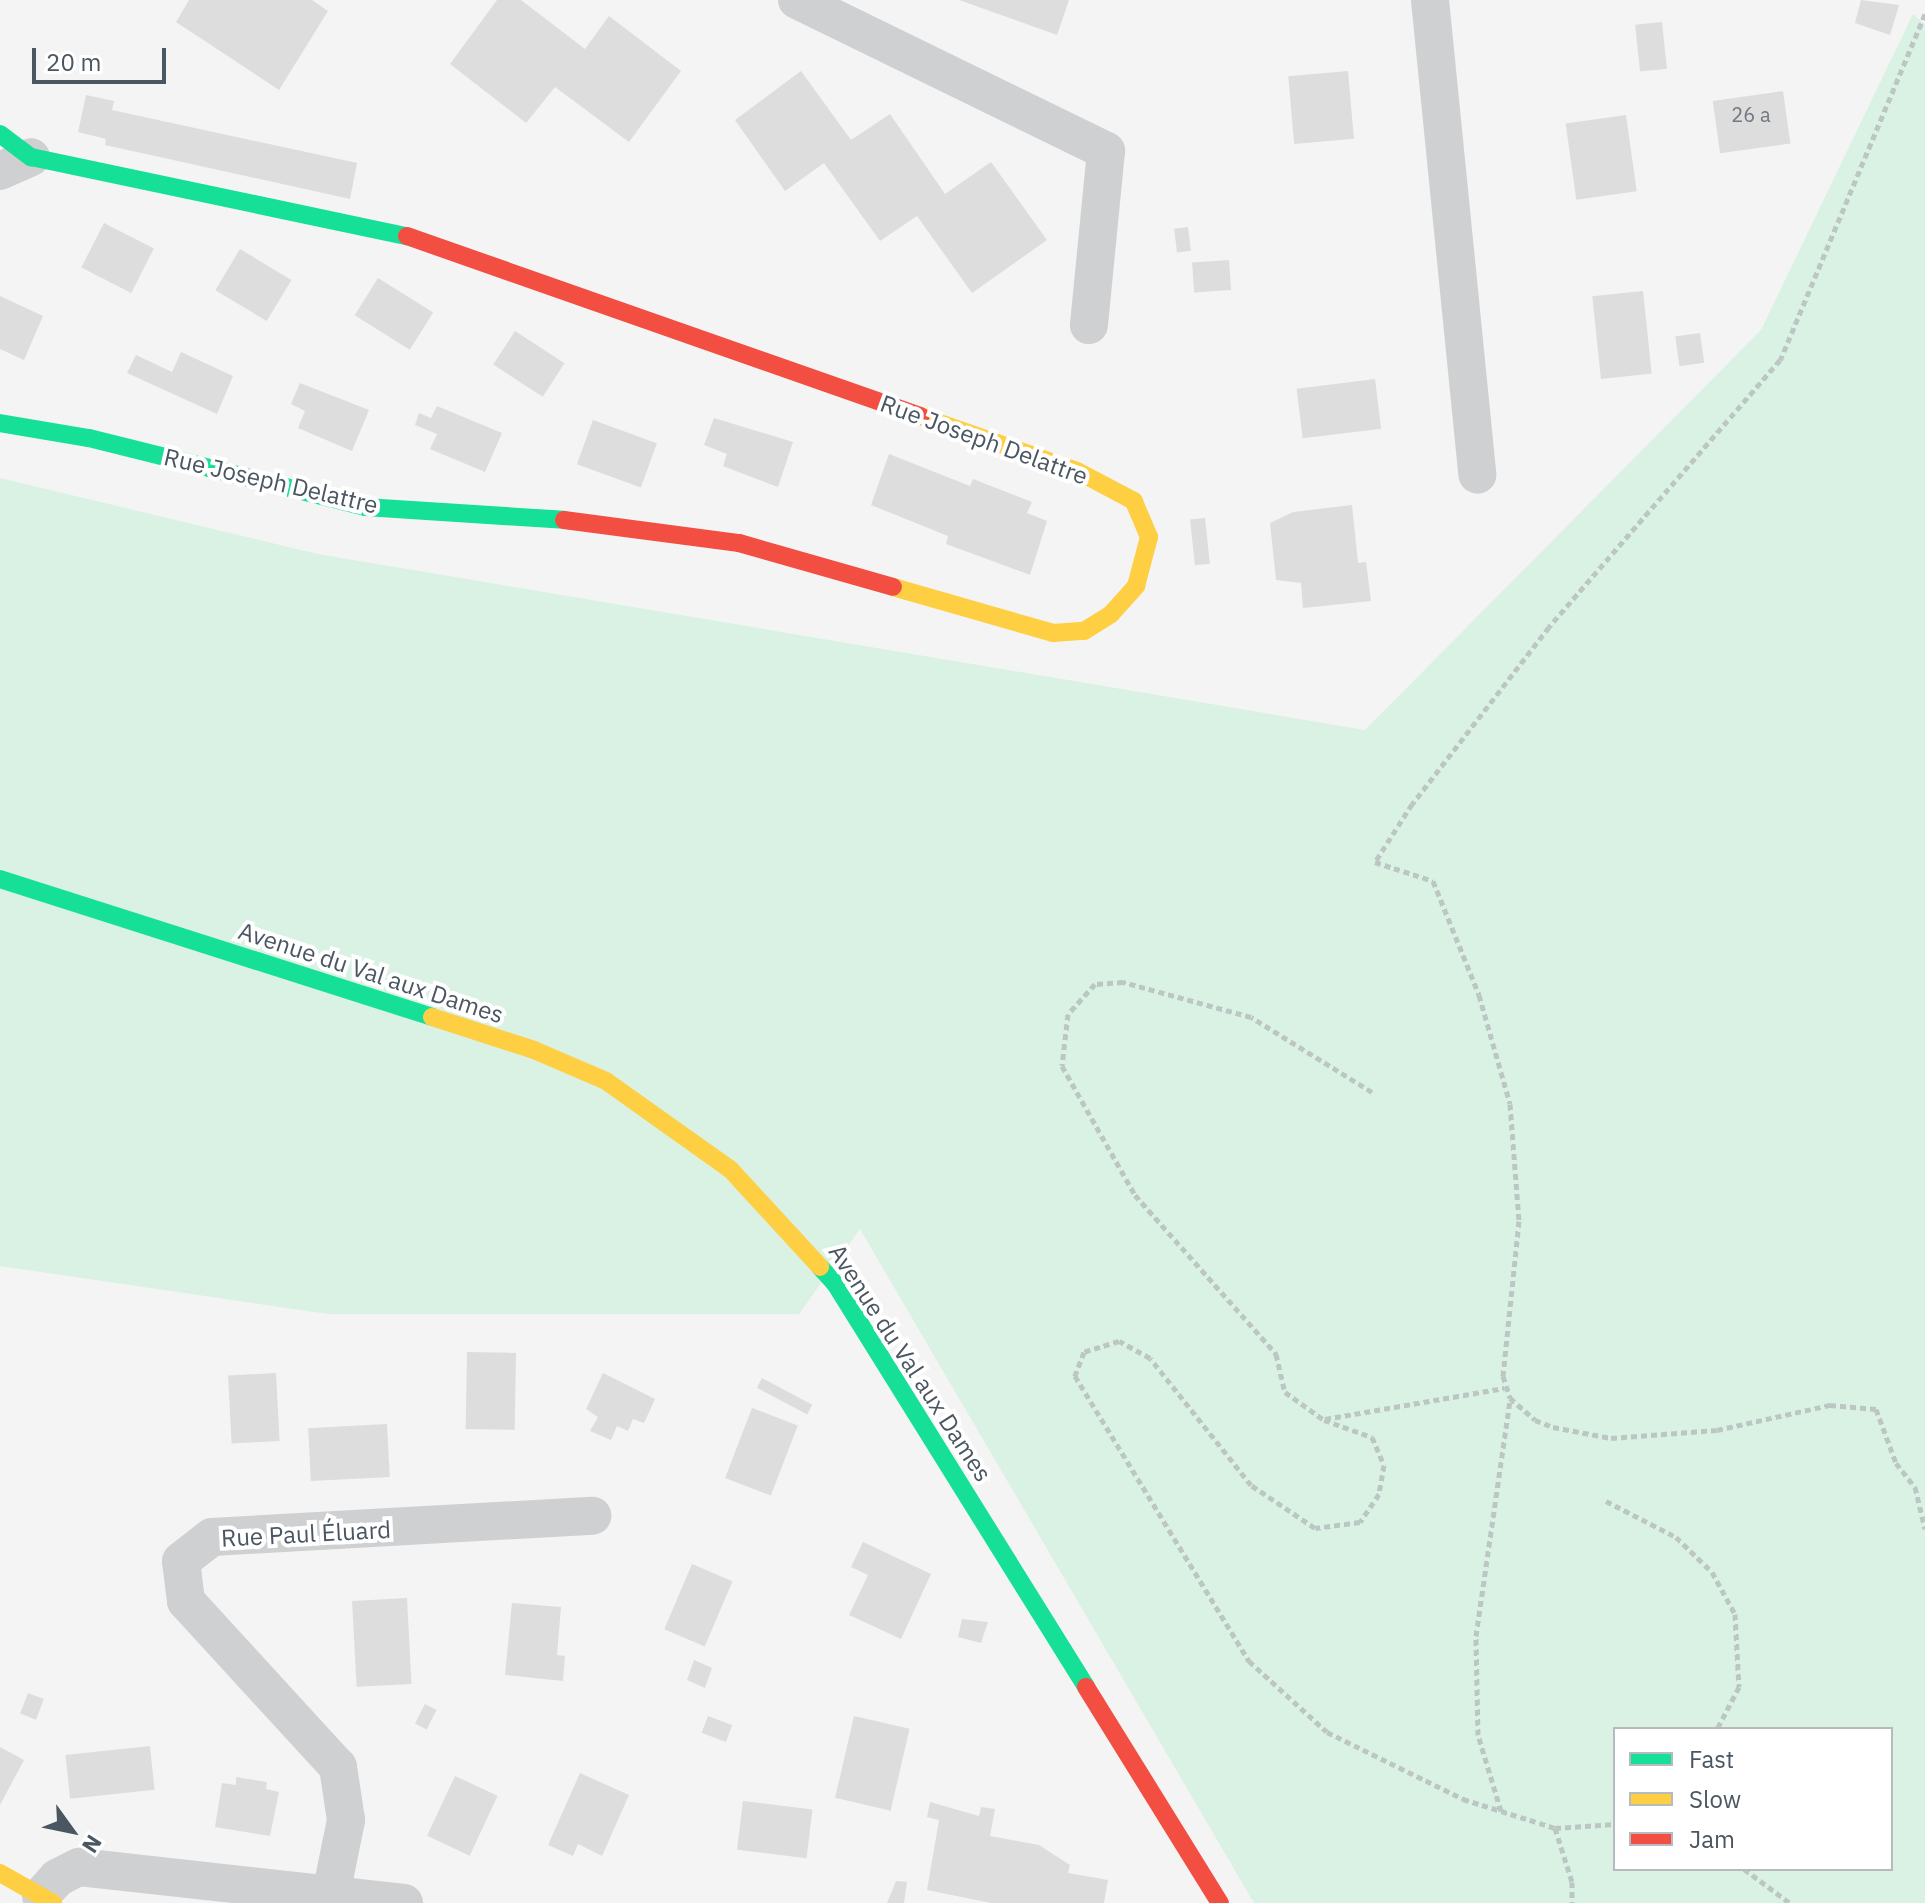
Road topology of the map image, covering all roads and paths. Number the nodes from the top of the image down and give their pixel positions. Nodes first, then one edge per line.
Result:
1 (797, 0) edge
2 (1430, 0) edge
3 (1925, 14) edge
4 (0, 134) edge
5 (15, 164) edge
6 (1089, 325) dead end
7 (0, 423) edge
8 (1477, 475) dead end
9 (0, 879) edge
10 (1372, 1092) dead end
11 (1504, 1388) junction
12 (1510, 1398) junction
13 (1324, 1420) junction
14 (1606, 1501) dead end
15 (592, 1516) dead end
16 (1925, 1529) edge
17 (1718, 1727) edge
18 (1501, 1811) junction
19 (1613, 1824) edge
20 (1555, 1828) junction
21 (1747, 1871) edge
22 (0, 1873) edge
23 (331, 1894) junction
24 (47, 1900) edge
25 (404, 1903) edge
26 (1220, 1903) edge
27 (1572, 1903) edge
28 (1790, 1903) edge

1 - 6 street
2 - 8 street
3 - 11 path
4 - 5 street, Rue Joseph Delattre
5 - 7 street, Rue Joseph Delattre
9 - 26 street, Avenue du Val aux Dames
10 - 13 path
11 - 12 path
11 - 13 path
12 - 16 path
12 - 18 path
13 - 18 path
14 - 17 path
15 - 23 street, Rue Paul Éluard
18 - 20 path
19 - 20 path
20 - 27 path
21 - 28 path
22 - 24 street
23 - 24 street
23 - 25 street

